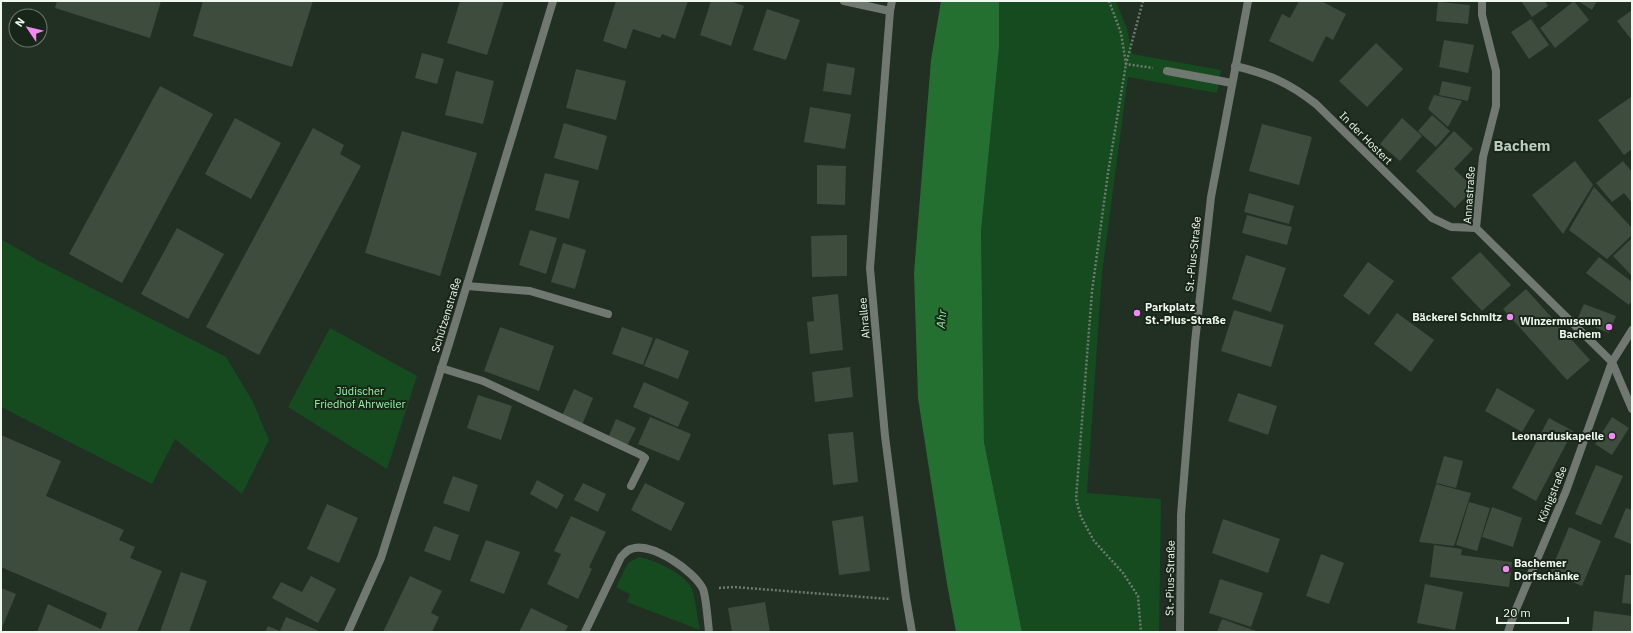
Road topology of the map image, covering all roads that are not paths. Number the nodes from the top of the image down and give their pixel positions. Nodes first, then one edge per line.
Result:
1 (552, 1) edge
2 (844, 1) edge
3 (892, 1) edge
4 (1248, 1) edge
5 (1482, 1) edge
6 (890, 11) junction
7 (1235, 66) junction
8 (1167, 71) road end
9 (1232, 83) junction
10 (1476, 228) junction
11 (467, 286) junction
12 (608, 314) dead end
13 (1632, 330) edge
14 (1612, 362) junction
15 (441, 368) junction
16 (1632, 409) edge
17 (631, 486) dead end
18 (1514, 614) junction
19 (348, 632) edge
20 (584, 632) edge
21 (709, 632) edge
22 (912, 632) edge
23 (1180, 632) edge
24 (1503, 632) edge
25 (1508, 632) edge

1 - 11 street, Schützenstraße
2 - 6 street
3 - 6 street, Ahrallee
4 - 7 street, St.-Pius-Straße
5 - 10 street, Annastraße
6 - 22 street, Ahrallee
7 - 9 street, St.-Pius-Straße
7 - 10 street, In der Hostert
8 - 9 street
9 - 23 street, St.-Pius-Straße
10 - 14 street, Annastraße
11 - 12 street
11 - 15 street, Schützenstraße
13 - 14 street, Königstraße
14 - 16 street
14 - 18 street, Königstraße
15 - 17 street
15 - 19 street, Schützenstraße
18 - 24 street
18 - 25 street, Königstraße
20 - 21 street

